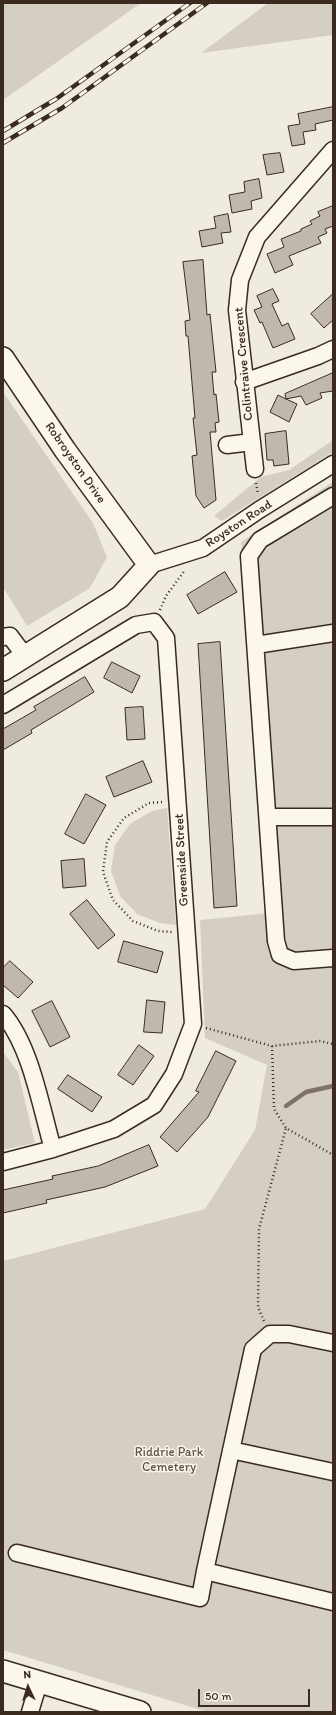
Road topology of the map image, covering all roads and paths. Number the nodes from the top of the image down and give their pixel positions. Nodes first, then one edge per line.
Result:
1 (333, 150) edge
2 (333, 349) edge
3 (3, 358) edge
4 (244, 382) junction
5 (252, 442) junction
6 (227, 445) dead end
7 (333, 464) edge
8 (255, 469) joint
9 (333, 496) edge
10 (259, 510) junction
11 (203, 548) junction
12 (149, 566) junction
13 (154, 622) junction
14 (333, 633) edge
15 (3, 637) edge
16 (256, 645) junction
17 (25, 656) junction
18 (3, 670) edge
19 (3, 705) edge
20 (178, 800) junction
21 (268, 817) junction
22 (333, 817) edge
23 (186, 934) junction
24 (333, 958) edge
25 (3, 1014) edge
26 (193, 1024) junction
27 (333, 1044) edge
28 (272, 1046) junction
29 (286, 1128) junction
30 (53, 1149) junction
31 (333, 1155) edge
32 (3, 1162) edge
33 (270, 1334) junction
34 (333, 1343) edge
35 (232, 1450) junction
36 (333, 1472) edge
37 (17, 1553) dead end
38 (205, 1571) junction
39 (333, 1602) edge
40 (3, 1671) edge
41 (39, 1682) junction
42 (30, 1712) edge
43 (140, 1712) edge

1 - 4 street, Colintraive Crescent
2 - 4 street
3 - 12 main road, Robroyston Drive
4 - 5 street, Colintraive Crescent
5 - 6 street
5 - 8 street, Colintraive Crescent
7 - 10 street, Royston Road
8 - 10 path
9 - 16 street
10 - 11 street, Royston Road
11 - 12 street, Royston Road
11 - 13 path
12 - 17 main road, Royston Road
13 - 19 street
13 - 20 street, Greenside Street
14 - 16 street
15 - 17 street
16 - 21 street
17 - 18 main road, Royston Road
20 - 23 street, Greenside Street
20 - 23 path
21 - 22 street
21 - 24 street
23 - 26 street, Greenside Street
25 - 30 street
26 - 28 path
26 - 30 street, Greenside Street
27 - 28 path
28 - 29 path
29 - 31 path
29 - 33 path
30 - 32 street, Greenside Street
33 - 34 street
33 - 35 street
35 - 36 street
35 - 38 street
37 - 38 street
38 - 39 street
40 - 41 main road
41 - 42 street
41 - 43 main road

